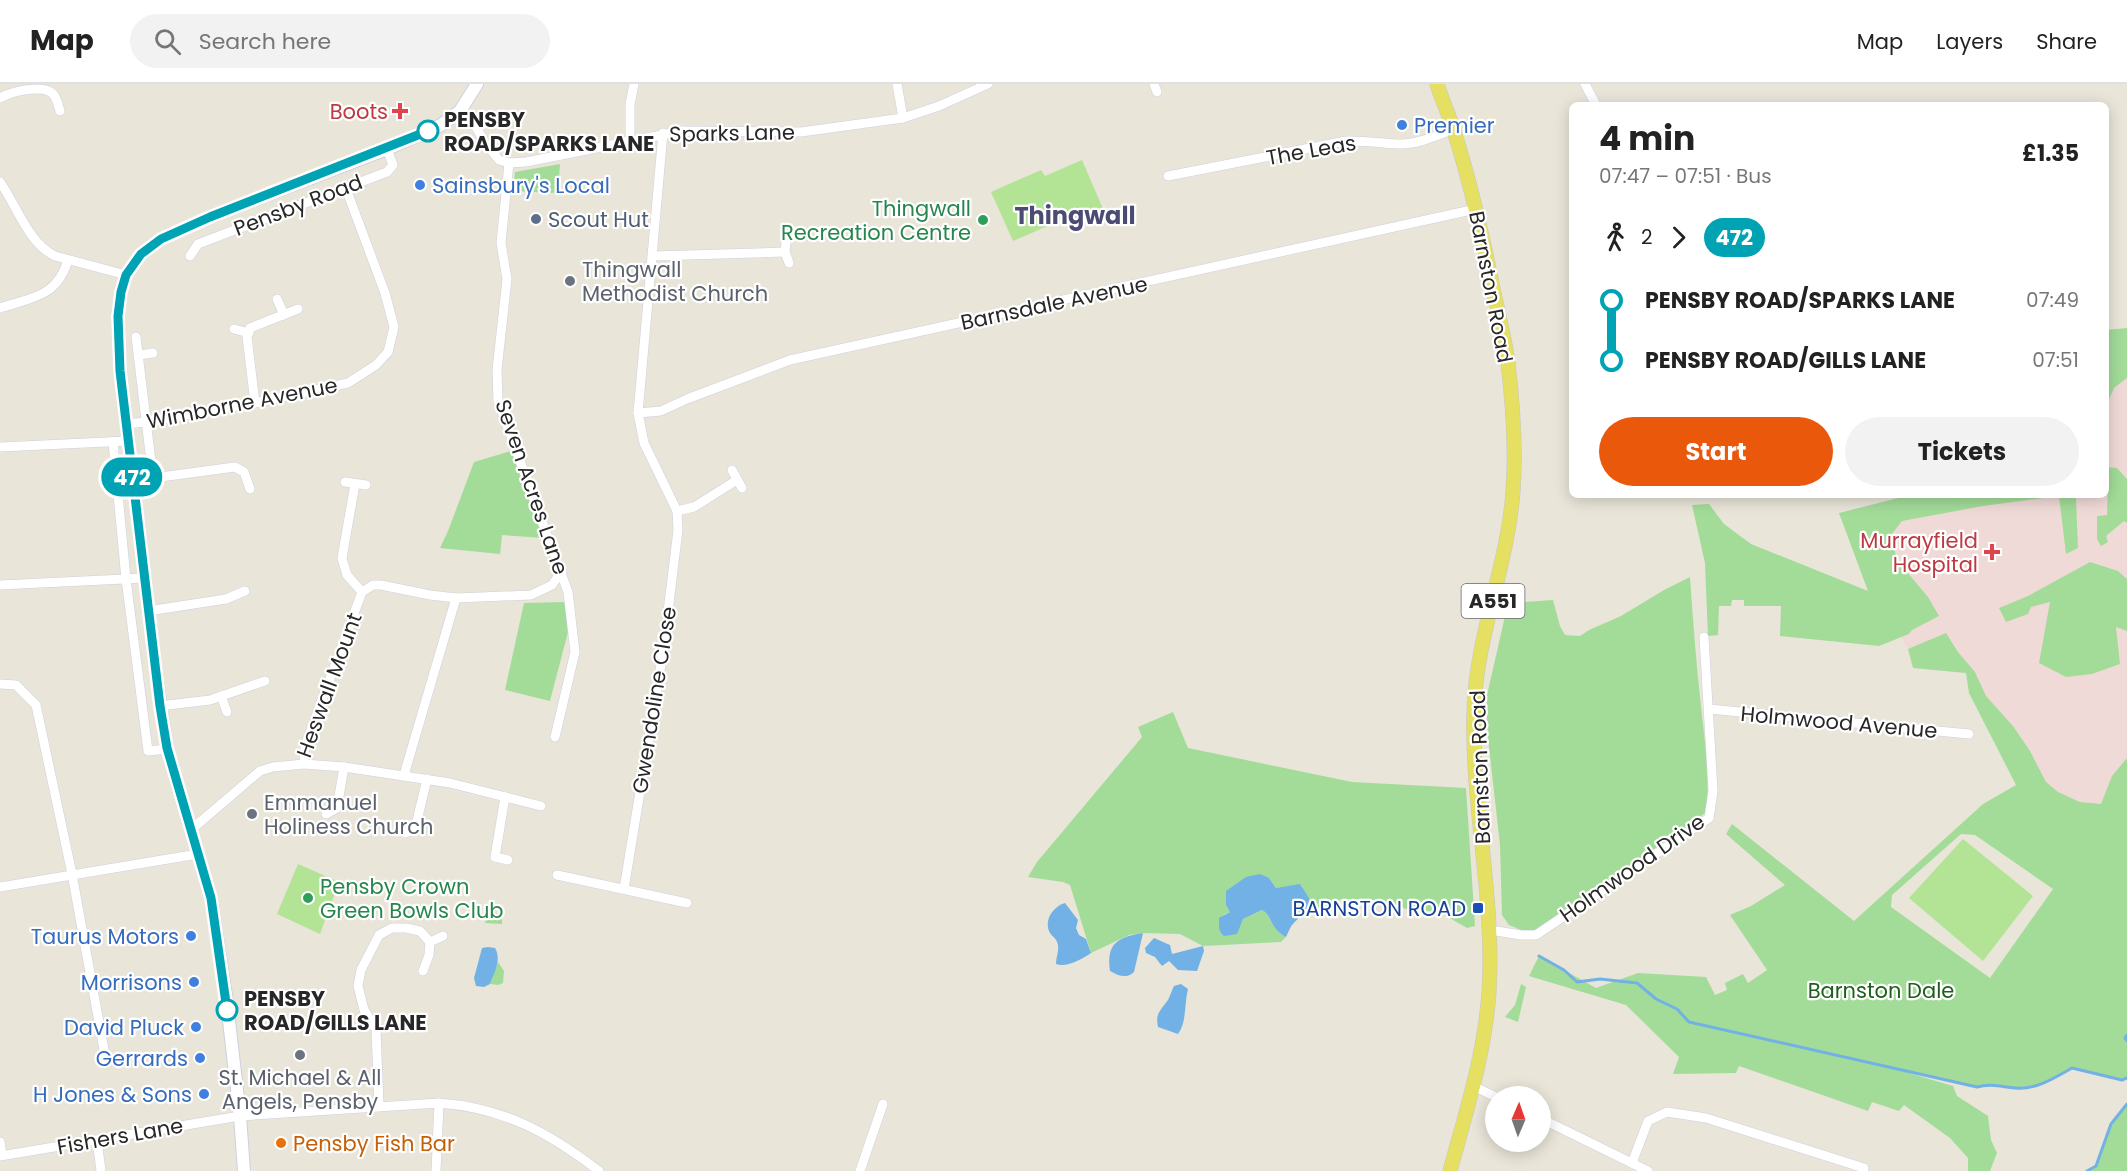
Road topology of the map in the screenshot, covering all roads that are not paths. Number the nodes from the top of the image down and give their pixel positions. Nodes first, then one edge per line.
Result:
1 (477, 84) edge
2 (634, 84) edge
3 (897, 84) edge
4 (988, 84) edge
5 (1437, 84) edge
6 (1585, 84) edge
7 (46, 87) edge
8 (0, 98) edge
9 (1594, 102) edge
10 (60, 111) dead end
11 (460, 111) junction
12 (903, 118) junction
13 (1454, 129) junction
14 (663, 133) junction
15 (630, 142) junction
16 (387, 149) junction
17 (509, 163) junction
18 (1168, 176) dead end
19 (0, 182) edge
20 (345, 186) junction
21 (1476, 209) junction
22 (190, 256) dead end
23 (653, 256) junction
24 (68, 260) junction
25 (789, 263) dead end
26 (126, 275) junction
27 (278, 299) dead end
28 (0, 308) edge
29 (298, 309) dead end
30 (284, 315) junction
31 (234, 329) dead end
32 (249, 333) junction
33 (136, 337) dead end
34 (153, 353) dead end
35 (138, 355) junction
36 (255, 403) junction
37 (638, 413) junction
38 (146, 422) junction
39 (126, 424) junction
40 (128, 441) junction
41 (113, 442) junction
42 (0, 447) edge
43 (732, 470) dead end
44 (366, 485) dead end
45 (250, 489) dead end
46 (677, 511) junction
47 (562, 571) junction
48 (144, 578) junction
49 (126, 579) junction
50 (0, 585) edge
51 (244, 591) dead end
52 (363, 592) junction
53 (456, 598) junction
54 (148, 611) junction
55 (1704, 637) dead end
56 (156, 673) junction
57 (138, 674) junction
58 (265, 681) dead end
59 (0, 684) edge
60 (221, 696) junction
61 (160, 706) junction
62 (1709, 709) junction
63 (226, 711) dead end
64 (1969, 734) dead end
65 (555, 737) dead end
66 (167, 748) junction
67 (304, 764) junction
68 (344, 767) junction
69 (404, 775) junction
70 (427, 779) junction
71 (505, 797) junction
72 (541, 806) dead end
73 (326, 814) dead end
74 (192, 829) junction
75 (405, 833) dead end
76 (198, 854) junction
77 (508, 860) dead end
78 (72, 874) junction
79 (558, 875) dead end
80 (0, 886) edge
81 (624, 889) junction
82 (687, 903) dead end
83 (1490, 930) junction
84 (443, 936) dead end
85 (430, 942) junction
86 (423, 971) dead end
87 (105, 1055) dead end
88 (1473, 1086) junction
89 (1485, 1092) edge
90 (439, 1103) junction
91 (883, 1104) dead end
92 (379, 1107) junction
93 (240, 1116) junction
94 (1551, 1123) edge
95 (97, 1140) junction
96 (0, 1142) edge
97 (1, 1156) edge
98 (1632, 1163) junction
99 (1864, 1169) edge
100 (100, 1171) edge
101 (244, 1171) edge
102 (436, 1171) edge
103 (599, 1171) edge
104 (860, 1171) edge
105 (1450, 1171) edge
106 (1648, 1171) edge

1 - 11 main road, Pensby Road
2 - 15 street
3 - 12 street
4 - 12 street, Sparks Lane
5 - 13 main road, Barnston Road / A551
6 - 9 street
7 - 8 street
7 - 10 street
11 - 16 main road, Pensby Road
11 - 17 street
12 - 14 street, Sparks Lane
13 - 18 street, The Leas
13 - 21 main road, Barnston Road / A551
14 - 15 street, Sparks Lane
14 - 23 street
15 - 17 street, Sparks Lane
16 - 20 street, Pensby Road
16 - 26 main road, Pensby Road
17 - 47 street, Seven Acres Lane
19 - 24 street
20 - 22 street, Pensby Road
20 - 36 street, Wimborne Avenue
21 - 37 street, Barnsdale Avenue
21 - 83 main road, Barnston Road / A551
23 - 25 street
23 - 37 street
24 - 26 street
24 - 28 street
26 - 39 main road, Pensby Road
27 - 30 street
29 - 30 street
30 - 32 street
31 - 32 street
32 - 36 street
33 - 35 street
34 - 35 street
35 - 38 street
36 - 38 street, Wimborne Avenue
37 - 46 street
38 - 39 street, Wimborne Avenue
38 - 45 street
39 - 40 main road, Pensby Road
40 - 41 street
40 - 48 main road, Pensby Road
41 - 42 street
41 - 49 street
43 - 46 street
44 - 52 street, Heswall Mount
46 - 81 street, Gwendoline Close
47 - 53 street
47 - 65 street, Seven Acres Lane
48 - 49 street
48 - 54 main road, Pensby Road
49 - 50 street
49 - 57 street
51 - 54 street
52 - 53 street
52 - 67 street, Heswall Mount
53 - 69 street
54 - 56 main road, Pensby Road
55 - 62 street, Holmwood Drive
56 - 57 street
56 - 61 main road, Pensby Road
57 - 66 street
58 - 60 street
59 - 78 street
60 - 61 street
60 - 63 street
61 - 66 main road, Pensby Road
62 - 64 street, Holmwood Avenue
62 - 83 street, Holmwood Drive
66 - 74 main road, Pensby Road
67 - 68 street
67 - 74 street, Heswall Mount
68 - 69 street
68 - 73 street
69 - 70 street
70 - 71 street
70 - 75 street
71 - 72 street
71 - 77 street
74 - 76 main road, Pensby Road
76 - 78 street
76 - 93 main road, Pensby Road
78 - 80 street
78 - 87 street
79 - 81 street
81 - 82 street
83 - 88 main road, Barnston Road / A551
84 - 85 street
85 - 86 street
85 - 92 street
88 - 89 street
88 - 105 main road, Barnston Road / A551
90 - 92 street, Fishers Lane
90 - 102 street
90 - 103 street, Fishers Lane
91 - 104 street
92 - 93 street, Fishers Lane
93 - 95 street, Fishers Lane
93 - 101 main road, Pensby Road
94 - 98 street
95 - 97 street, Fishers Lane
95 - 100 street
96 - 97 street
98 - 99 street
98 - 106 street

